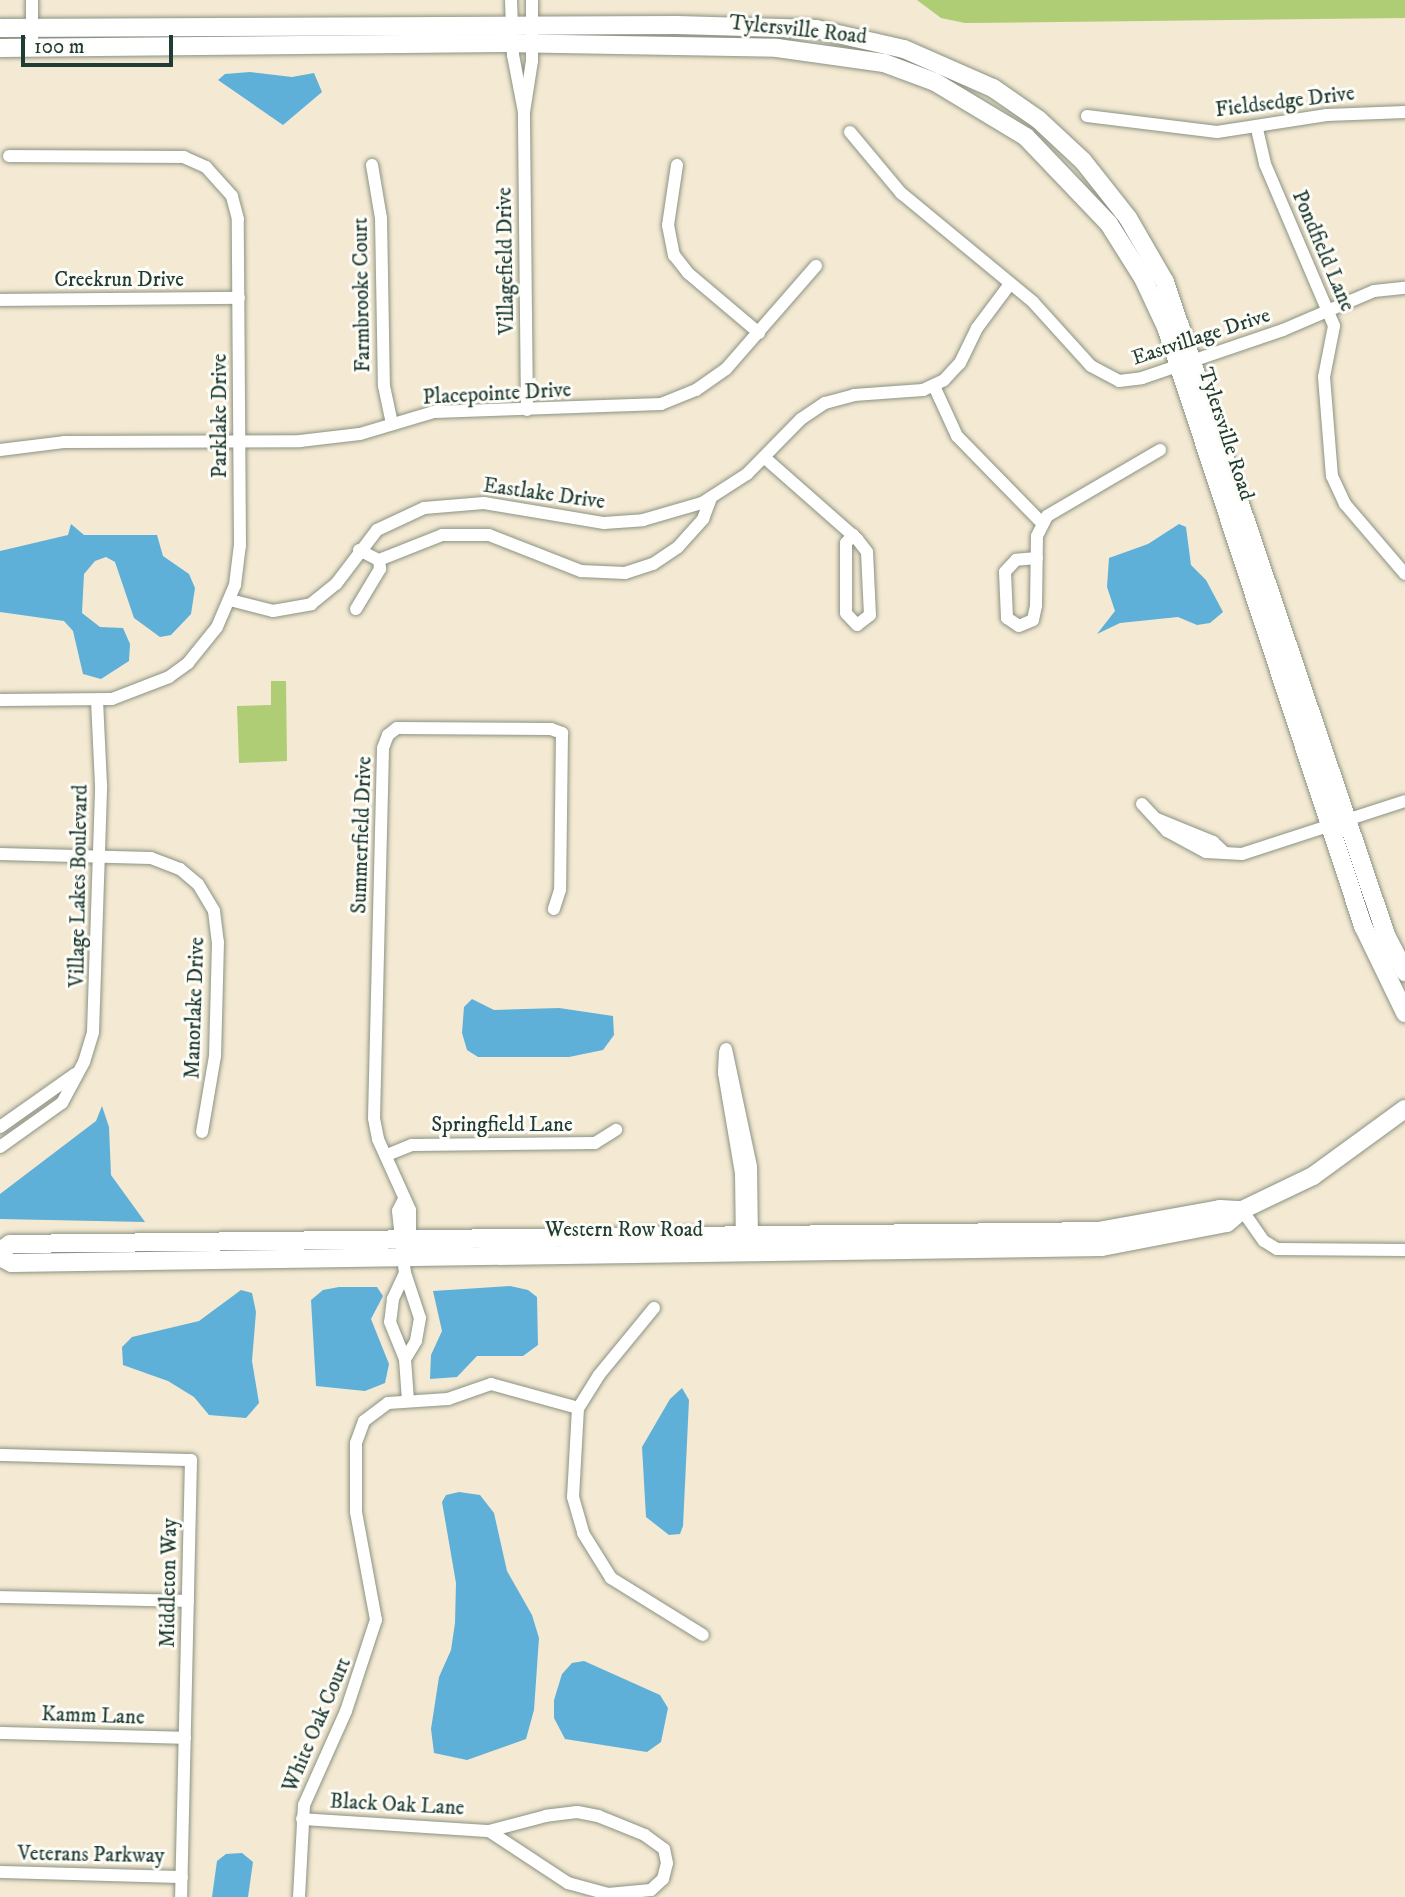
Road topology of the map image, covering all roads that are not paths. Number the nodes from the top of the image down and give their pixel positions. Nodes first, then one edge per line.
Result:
1 (32, 0) edge
2 (511, 0) edge
3 (532, 0) edge
4 (32, 27) junction
5 (0, 28) edge
6 (512, 35) junction
7 (533, 35) junction
8 (0, 48) edge
9 (32, 48) junction
10 (1405, 112) edge
11 (524, 113) junction
12 (1087, 116) dead end
13 (1257, 129) junction
14 (850, 132) dead end
15 (9, 156) dead end
16 (372, 165) dead end
17 (677, 165) dead end
18 (816, 266) dead end
19 (1010, 284) junction
20 (1405, 288) edge
21 (239, 298) junction
22 (0, 300) edge
23 (1329, 310) junction
24 (759, 333) junction
25 (1187, 363) junction
26 (934, 386) junction
27 (527, 410) junction
28 (392, 424) junction
29 (240, 442) junction
30 (0, 450) edge
31 (1160, 450) dead end
32 (765, 458) junction
33 (711, 498) junction
34 (1042, 523) junction
35 (853, 536) junction
36 (359, 550) junction
37 (1037, 558) junction
38 (379, 559) junction
39 (1405, 574) edge
40 (230, 600) junction
41 (356, 610) dead end
42 (0, 700) edge
43 (97, 701) junction
44 (1405, 801) edge
45 (1142, 804) dead end
46 (1350, 819) junction
47 (1330, 826) junction
48 (0, 854) edge
49 (99, 856) junction
50 (554, 909) dead end
51 (1405, 972) edge
52 (1405, 1013) edge
53 (80, 1069) junction
54 (1405, 1109) edge
55 (0, 1128) edge
56 (617, 1130) dead end
57 (202, 1132) dead end
58 (0, 1147) edge
59 (387, 1155) junction
60 (1242, 1210) junction
61 (747, 1243) junction
62 (406, 1244) junction
63 (1405, 1250) edge
64 (0, 1251) edge
65 (0, 1257) edge
66 (405, 1273) junction
67 (654, 1308) dead end
68 (405, 1359) junction
69 (408, 1401) junction
70 (578, 1408) junction
71 (0, 1455) edge
72 (0, 1597) edge
73 (188, 1601) junction
74 (703, 1636) dead end
75 (0, 1733) edge
76 (185, 1738) junction
77 (302, 1819) junction
78 (489, 1831) junction
79 (0, 1872) edge
80 (182, 1877) junction
81 (181, 1897) edge
82 (299, 1897) edge

1 - 4 street
2 - 6 street, Villagefield Drive
3 - 7 street, Villagefield Drive
4 - 5 main road, Tylersville Road
4 - 6 main road, Tylersville Road
4 - 9 street
6 - 7 main road, Tylersville Road
6 - 9 main road, Tylersville Road
6 - 11 street, Villagefield Drive
7 - 11 street, Villagefield Drive
7 - 25 main road, Tylersville Road
8 - 9 main road, Tylersville Road
10 - 13 street, Fieldsedge Drive
11 - 27 street, Villagefield Drive
12 - 13 street, Fieldsedge Drive
13 - 23 street, Pondfield Lane
14 - 19 street, Eastvillage Drive
15 - 21 street, Parklake Drive
16 - 28 street, Farmbrooke Court
17 - 24 street
18 - 24 street, Placepointe Drive
19 - 25 street, Eastvillage Drive
19 - 26 street
20 - 23 street, Eastvillage Drive
21 - 22 street, Creekrun Drive
21 - 29 street, Parklake Drive
23 - 25 street, Eastvillage Drive
23 - 39 street, Pondfield Lane
24 - 27 street, Placepointe Drive
25 - 46 main road, Tylersville Road
25 - 47 main road, Tylersville Road
26 - 32 street, Eastlake Drive
26 - 34 street
27 - 28 street, Placepointe Drive
28 - 29 street, Placepointe Drive
29 - 30 street, Placepointe Drive
29 - 40 street, Parklake Drive
31 - 34 street
32 - 33 street, Eastlake Drive
32 - 35 street
33 - 36 street, Eastlake Drive
33 - 38 street
34 - 37 street
35 - 35 street
36 - 38 street
36 - 40 street, Eastlake Drive
37 - 37 street
38 - 41 street
40 - 43 street, Parklake Drive
42 - 43 street, Parklake Drive
43 - 49 street, Village Lakes Boulevard
44 - 46 street
45 - 47 street
46 - 47 street
46 - 51 main road, Tylersville Road
47 - 52 main road, Tylersville Road
48 - 49 street, Manorlake Drive
49 - 53 street, Village Lakes Boulevard
49 - 57 street, Manorlake Drive
50 - 59 street, Summerfield Drive
53 - 55 street, Village Lakes Boulevard
53 - 58 street, Village Lakes Boulevard
54 - 60 main road, Western Row Road
56 - 59 street, Springfield Lane
59 - 62 street, Summerfield Drive
60 - 61 main road, Western Row Road
60 - 63 street
61 - 61 street
61 - 62 main road, Western Row Road
62 - 64 main road, Western Row Road
62 - 65 main road, Western Row Road
62 - 66 street, Summerfield Drive
66 - 68 street
66 - 68 street
67 - 70 street
68 - 69 street
69 - 70 street, White Oak Court
69 - 77 street, White Oak Court
70 - 74 street
71 - 73 street, Middleton Way
72 - 73 street
73 - 76 street, Middleton Way
75 - 76 street, Kamm Lane
76 - 80 street, Middleton Way
77 - 78 street, Black Oak Lane
77 - 82 street, White Oak Court
78 - 78 street, Black Oak Lane
79 - 80 street, Veterans Parkway
80 - 81 street, Middleton Way

